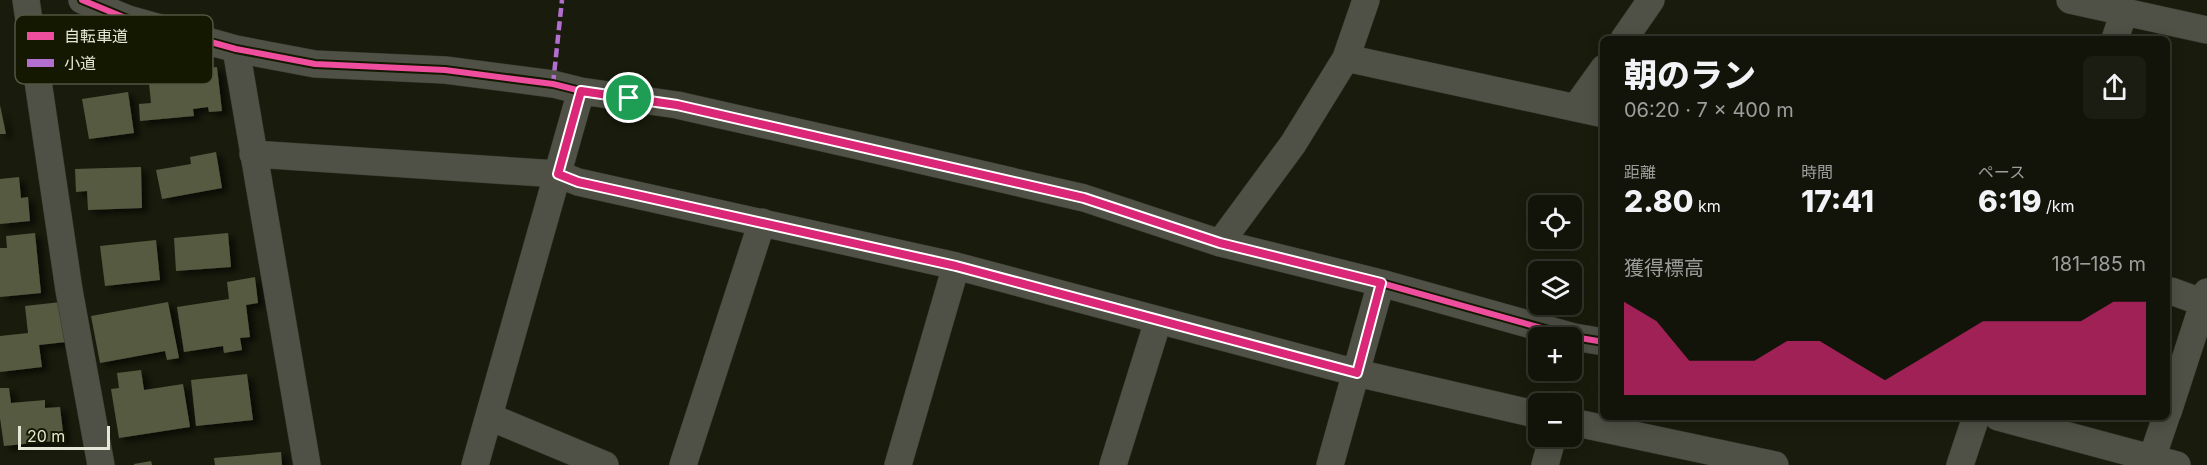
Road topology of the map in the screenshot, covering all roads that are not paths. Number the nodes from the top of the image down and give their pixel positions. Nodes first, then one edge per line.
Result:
1 (26, 0) edge
2 (82, 0) edge
3 (1366, 0) edge
4 (1651, 0) edge
5 (2070, 0) edge
6 (2124, 12) junction
7 (28, 15) edge
8 (118, 15) edge
9 (2207, 30) edge
10 (1626, 36) edge
11 (2116, 36) edge
12 (213, 43) edge
13 (236, 49) junction
14 (1346, 58) junction
15 (1600, 74) edge
16 (38, 84) edge
17 (581, 91) junction
18 (1576, 107) junction
19 (1600, 113) edge
20 (253, 154) junction
21 (558, 174) junction
22 (762, 222) junction
23 (1220, 243) junction
24 (956, 266) junction
25 (1381, 283) junction
26 (2171, 291) dead end
27 (2206, 300) edge
28 (1158, 321) junction
29 (1600, 341) edge
30 (1357, 373) junction
31 (2170, 406) edge
32 (1528, 412) edge
33 (490, 417) junction
34 (1975, 420) edge
35 (2009, 420) edge
36 (2166, 420) edge
37 (1582, 424) edge
38 (1550, 447) edge
39 (2164, 462) edge
40 (1763, 464) edge
41 (100, 465) edge
42 (307, 465) edge
43 (475, 465) edge
44 (606, 465) edge
45 (684, 465) edge
46 (898, 465) edge
47 (1113, 465) edge
48 (1330, 465) edge
49 (1545, 465) edge
50 (1960, 465) edge

1 - 7 street
2 - 8 street
3 - 14 street
4 - 10 street
5 - 6 street
6 - 9 street
6 - 11 street
12 - 13 street
13 - 17 street
13 - 20 street
14 - 18 street
14 - 23 street
15 - 18 street
16 - 41 street
17 - 21 street
17 - 23 street
18 - 19 street
20 - 21 street
20 - 42 street
21 - 22 street
21 - 33 street
22 - 24 street
22 - 45 street
23 - 25 street
24 - 28 street
24 - 46 street
25 - 29 street
25 - 30 street
26 - 27 street
27 - 31 street
28 - 30 street
28 - 47 street
30 - 32 street
30 - 48 street
33 - 43 street
33 - 44 street
34 - 50 street
35 - 39 street
36 - 39 street
37 - 40 street
38 - 49 street

